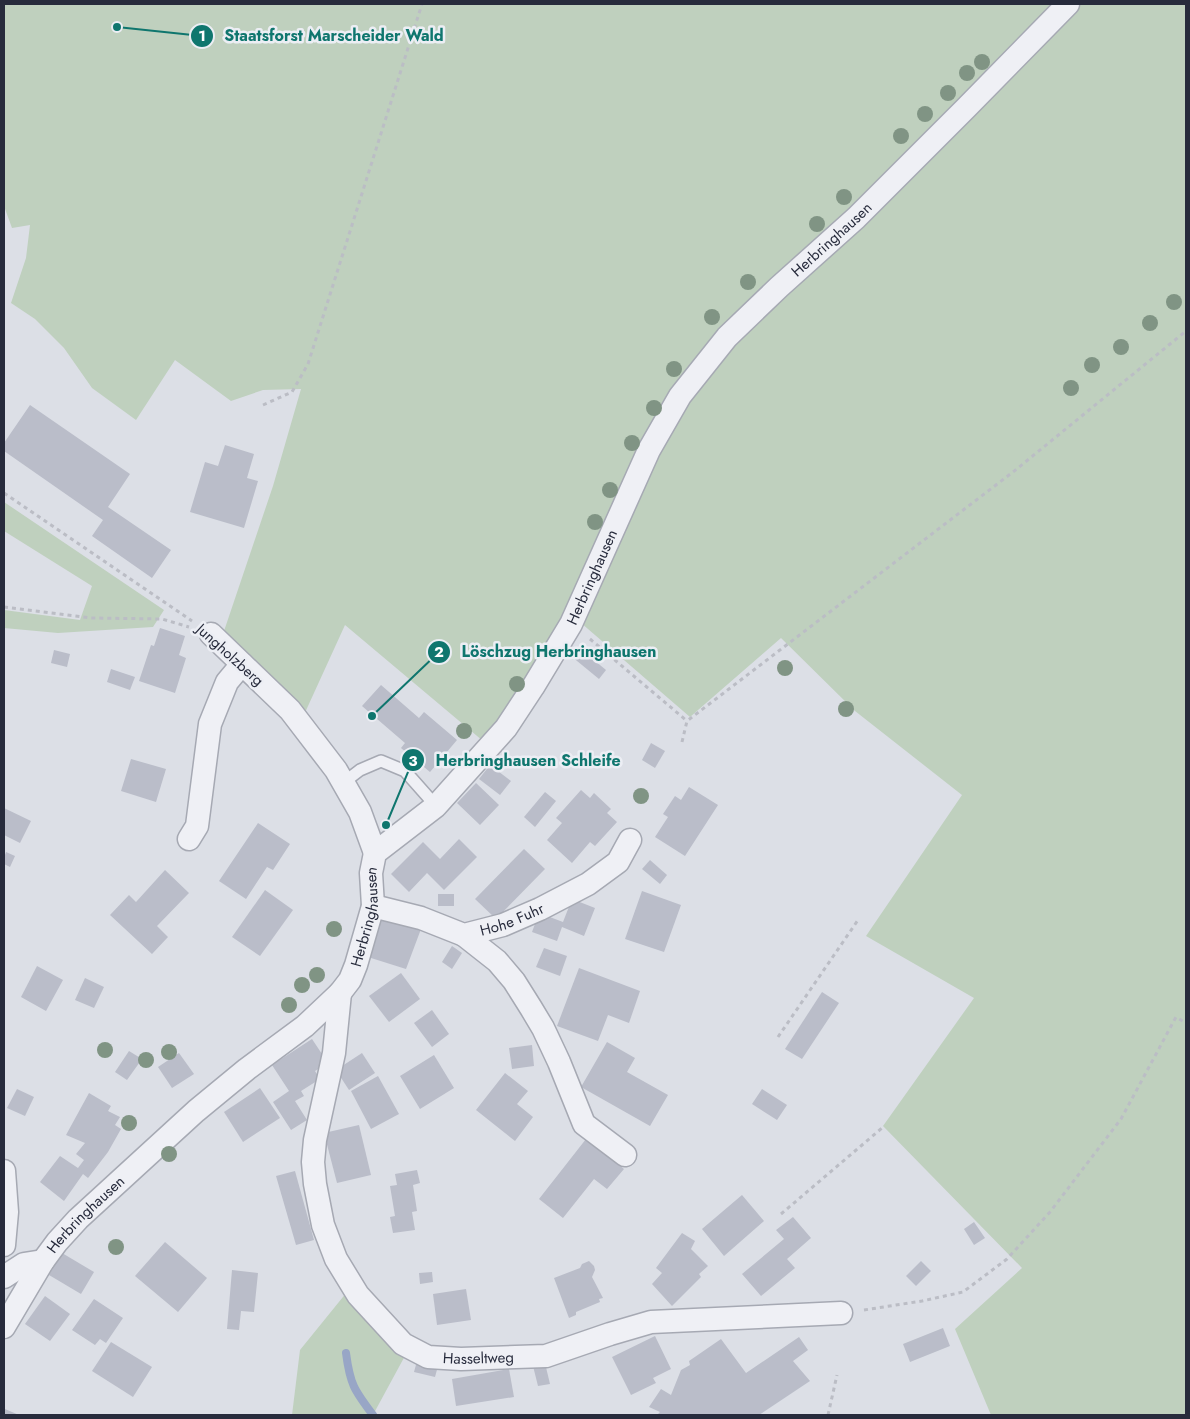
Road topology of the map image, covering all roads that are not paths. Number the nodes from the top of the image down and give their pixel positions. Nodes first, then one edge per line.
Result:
1 (1068, 4) edge
2 (211, 634) road end
3 (242, 664) junction
4 (343, 783) junction
5 (436, 806) junction
6 (189, 839) dead end
7 (630, 840) dead end
8 (376, 853) junction
9 (373, 906) junction
10 (464, 935) junction
11 (340, 994) junction
12 (625, 1155) dead end
13 (4, 1172) edge
14 (4, 1245) edge
15 (43, 1261) junction
16 (4, 1278) edge
17 (841, 1313) road end
18 (4, 1327) edge

1 - 5 street, Herbringhausen
2 - 3 street, Jungholzberg
3 - 4 street, Jungholzberg
3 - 6 street
4 - 5 lane
4 - 8 street, Jungholzberg
5 - 8 street, Herbringhausen
7 - 10 street, Hohe Fuhr
8 - 9 street, Herbringhausen
9 - 10 street, Hohe Fuhr
9 - 11 street, Herbringhausen
10 - 12 street
11 - 15 street, Herbringhausen
11 - 17 street, Hasseltweg
13 - 14 street
15 - 16 street, Herbringhausen
15 - 18 street, Herbringhausen

